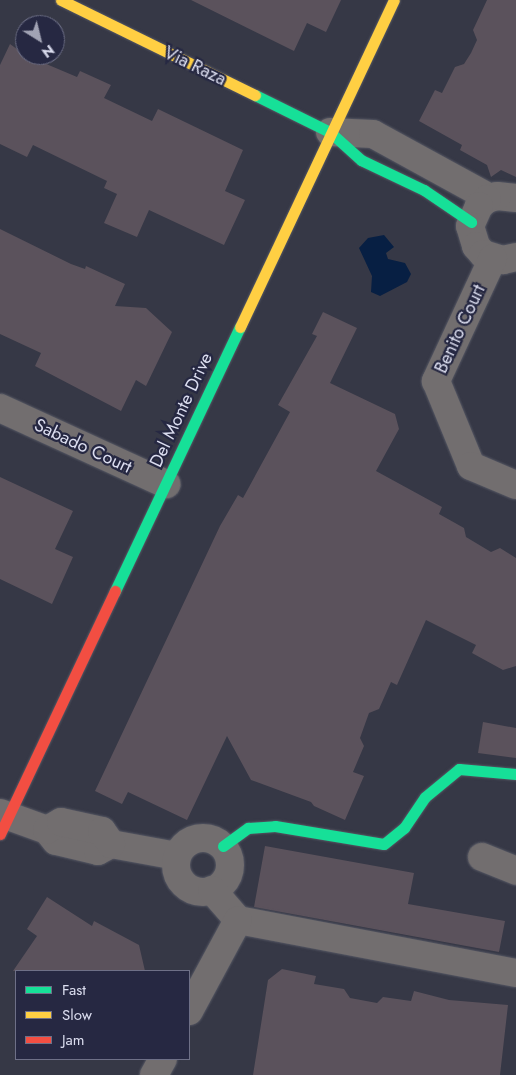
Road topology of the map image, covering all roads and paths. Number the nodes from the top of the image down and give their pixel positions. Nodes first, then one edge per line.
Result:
1 (61, 0) edge
2 (394, 0) edge
3 (330, 132) junction
4 (503, 198) edge
5 (471, 222) junction
6 (505, 258) edge
7 (0, 408) edge
8 (166, 484) junction
9 (516, 485) edge
10 (516, 774) edge
11 (3, 821) edge
12 (223, 846) junction
13 (177, 856) junction
14 (482, 857) dead end
15 (516, 871) edge
16 (212, 890) junction
17 (238, 920) junction
18 (516, 973) edge
19 (190, 1009) edge
20 (162, 1060) edge
21 (154, 1075) edge

1 - 3 street, Via Raza
2 - 3 street, Del Monte Drive
3 - 4 street, Via Raza
3 - 5 street, Via Raza
3 - 8 street, Del Monte Drive
4 - 5 street
5 - 6 street
6 - 9 street, Benito Court
7 - 8 street, Sabado Court
8 - 11 street, Del Monte Drive
10 - 12 street
11 - 13 street
12 - 13 street
12 - 16 street
13 - 16 street
14 - 15 street
16 - 17 street
17 - 18 street
17 - 19 street
20 - 21 street

